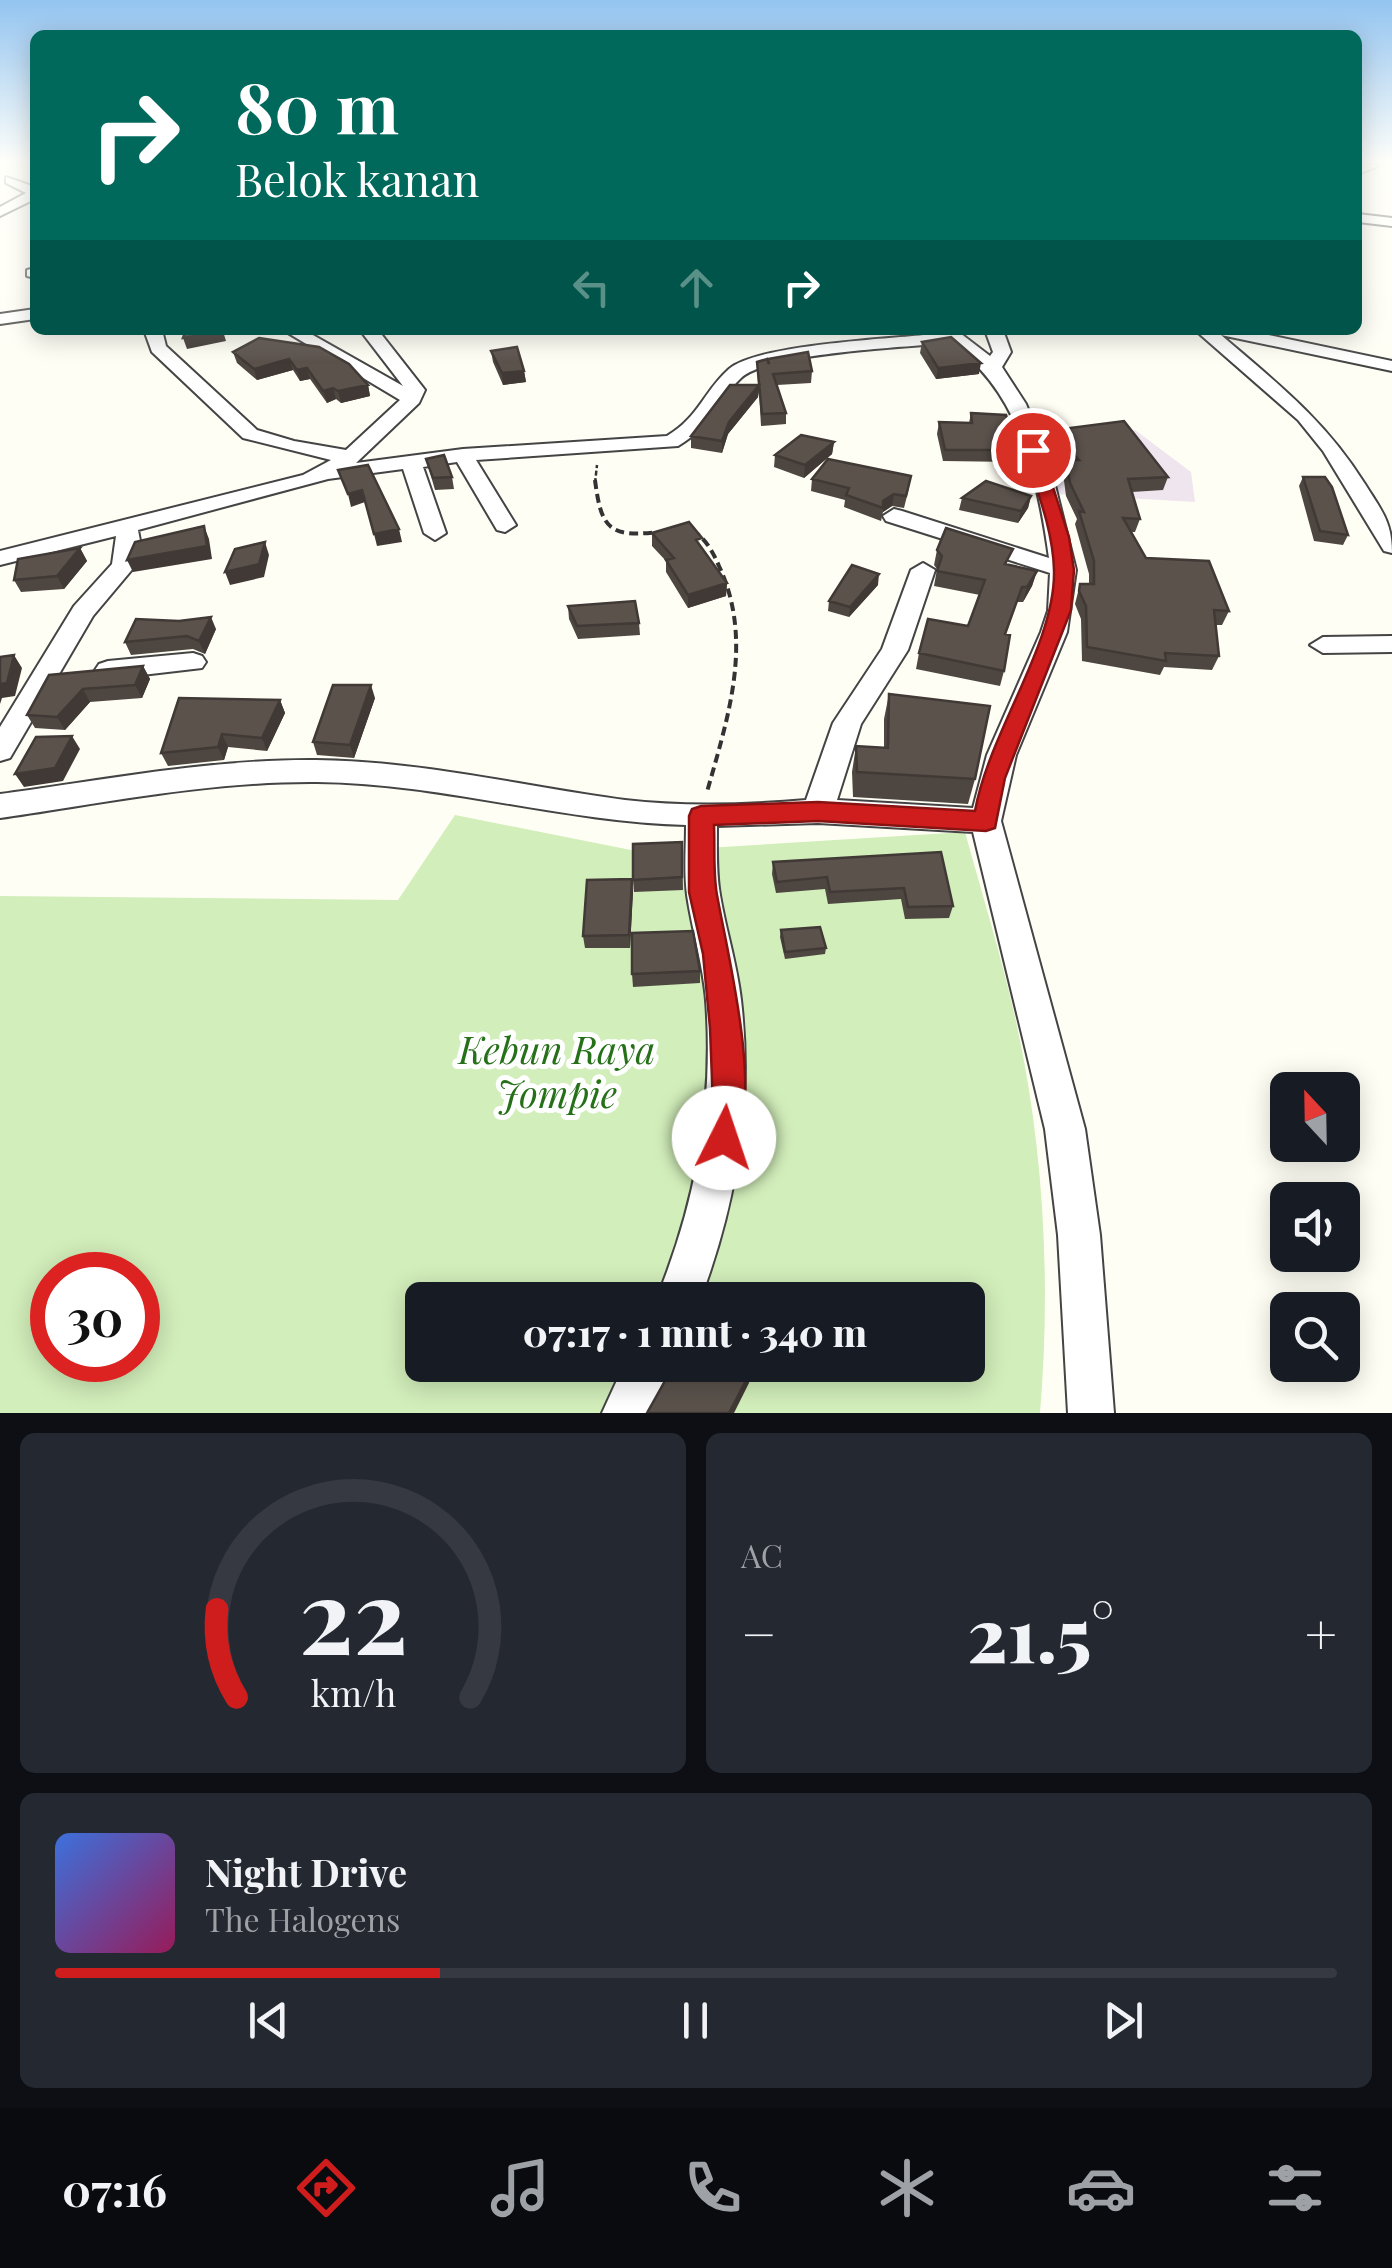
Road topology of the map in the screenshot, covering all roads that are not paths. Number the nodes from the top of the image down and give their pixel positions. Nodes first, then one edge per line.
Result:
1 (30, 315) edge
2 (0, 319) edge
3 (154, 335) edge
4 (301, 335) edge
5 (374, 335) edge
6 (940, 335) edge
7 (948, 335) edge
8 (996, 335) edge
9 (1210, 335) edge
10 (1244, 335) edge
11 (1392, 366) edge
12 (992, 368) junction
13 (412, 399) junction
14 (463, 455) junction
15 (350, 456) junction
16 (411, 463) junction
17 (328, 473) junction
18 (894, 516) dead end
19 (505, 525) dead end
20 (127, 530) junction
21 (434, 533) dead end
22 (1392, 546) edge
23 (0, 558) edge
24 (922, 570) dead end
25 (1064, 570) junction
26 (1392, 644) edge
27 (1323, 645) dead end
28 (193, 662) dead end
29 (47, 676) junction
30 (0, 751) edge
31 (0, 806) edge
32 (818, 812) junction
33 (701, 816) junction
34 (986, 821) junction
35 (686, 1282) edge
36 (640, 1382) edge
37 (625, 1413) edge
38 (1090, 1413) edge

1 - 2 street
3 - 15 street
4 - 13 street
5 - 13 street
6 - 14 street
7 - 12 street
8 - 12 street
9 - 22 street
10 - 11 street
12 - 25 street
13 - 15 street
14 - 16 street
14 - 19 street
15 - 17 street
16 - 17 street
16 - 21 street
17 - 20 street
18 - 25 street
20 - 23 street
20 - 29 street
24 - 32 street
25 - 34 street
26 - 27 street
28 - 29 street
29 - 30 street
31 - 33 street
32 - 33 street
32 - 34 street
33 - 35 street
34 - 38 street
36 - 37 street

